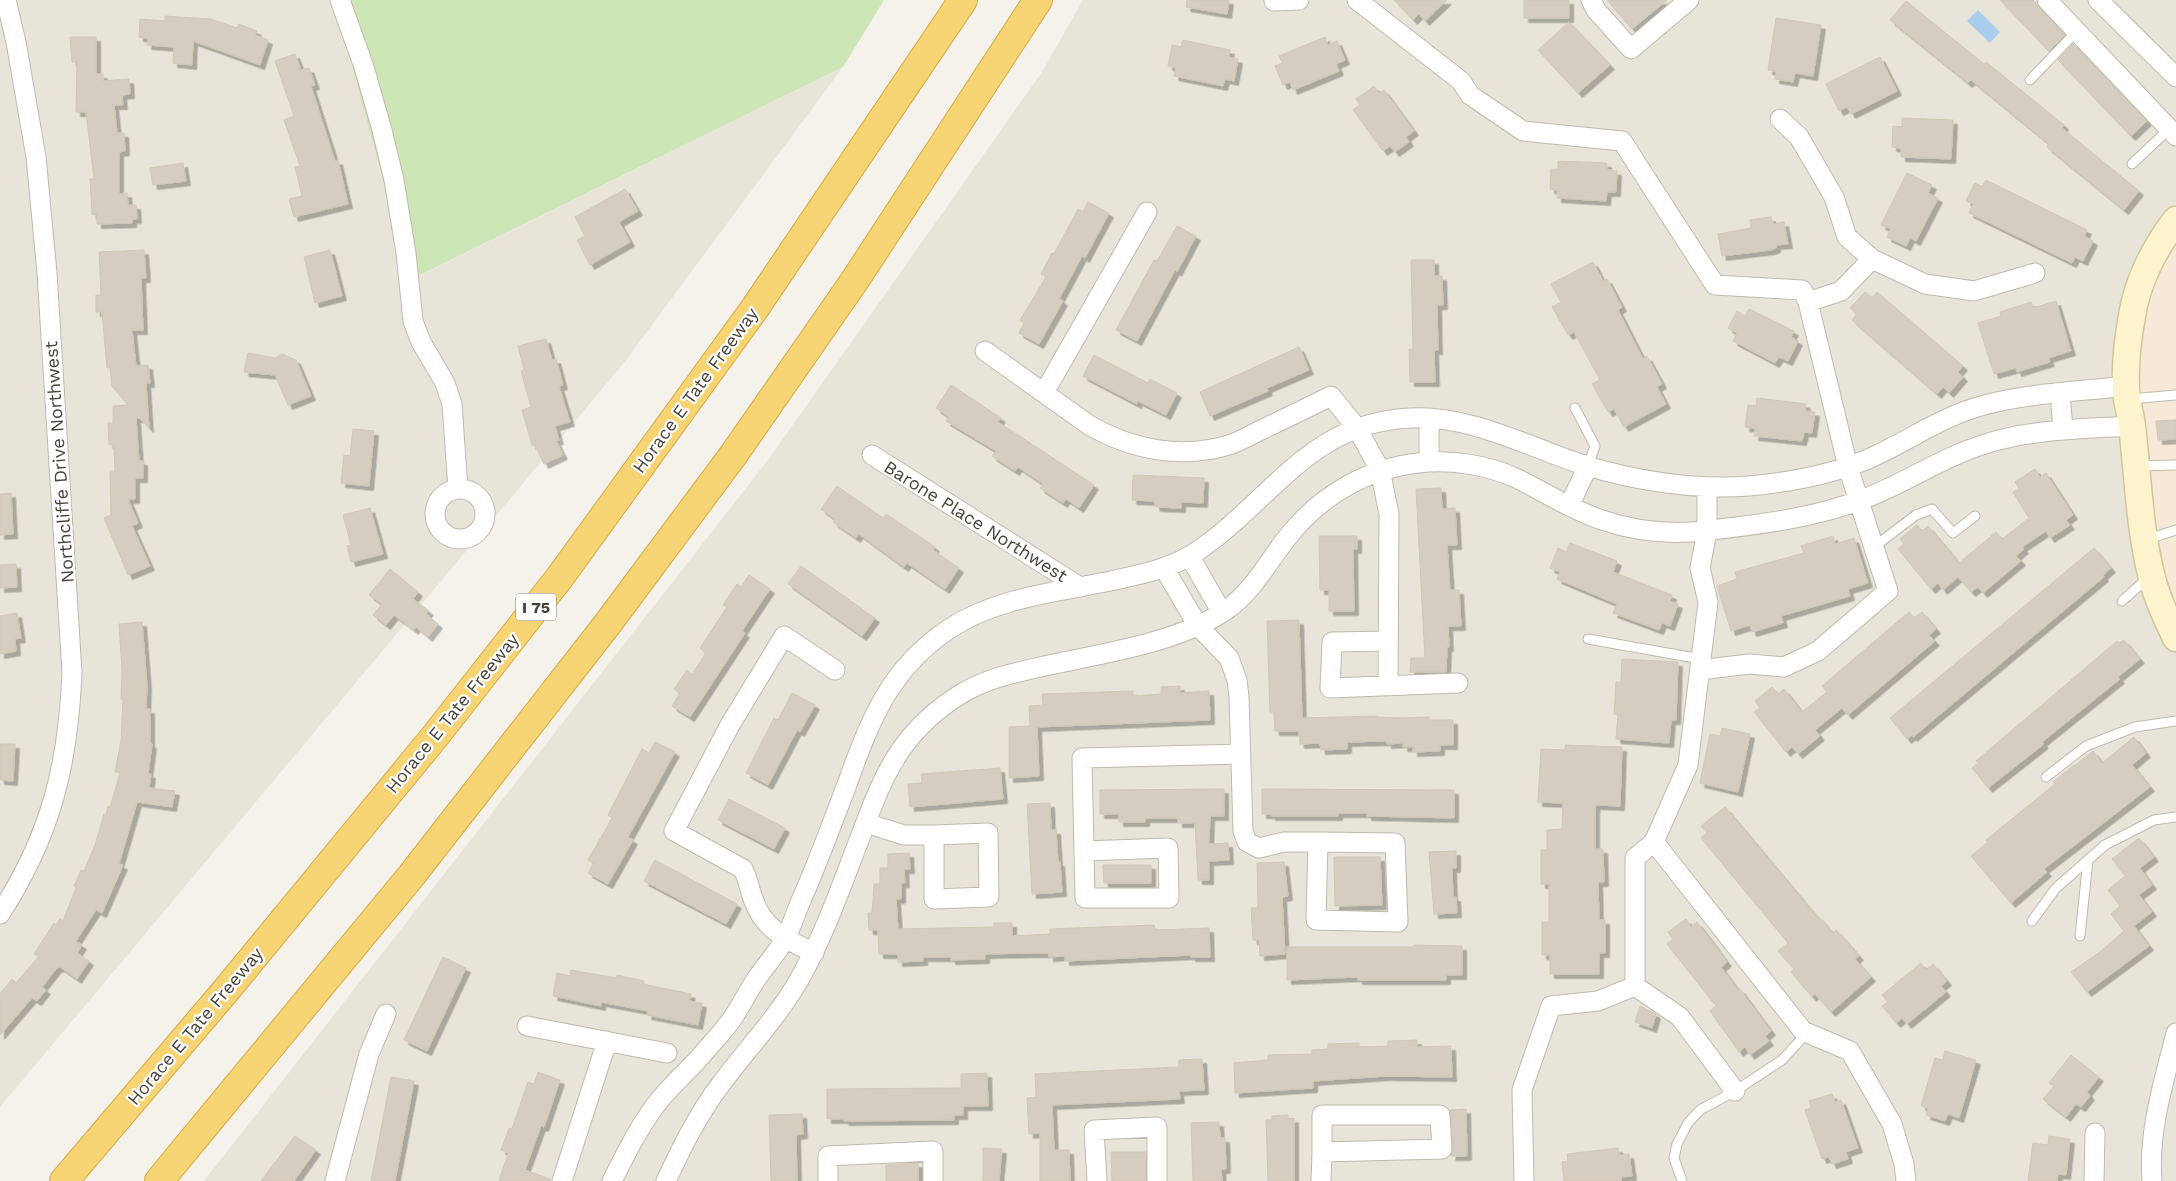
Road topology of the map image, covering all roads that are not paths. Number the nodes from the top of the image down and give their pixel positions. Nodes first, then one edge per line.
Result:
1 (6, 0) edge
2 (340, 0) edge
3 (963, 0) edge
4 (1038, 0) edge
5 (1274, 0) edge
6 (1299, 0) edge
7 (1357, 0) edge
8 (1590, 0) edge
9 (1689, 0) edge
10 (2047, 0) edge
11 (2098, 0) edge
12 (2077, 31) junction
13 (2173, 68) edge
14 (2030, 80) dead end
15 (1780, 119) dead end
16 (2173, 132) edge
17 (2132, 164) dead end
18 (1147, 212) dead end
19 (2176, 220) edge
20 (1872, 259) junction
21 (2035, 273) dead end
22 (1808, 302) junction
23 (985, 351) dead end
24 (1044, 393) junction
25 (2060, 393) junction
26 (2127, 393) junction
27 (2176, 395) edge
28 (1576, 408) dead end
29 (1429, 418) junction
30 (2132, 426) junction
31 (1357, 428) junction
32 (2063, 430) junction
33 (872, 455) dead end
34 (1429, 462) junction
35 (2176, 465) edge
36 (1588, 466) junction
37 (2135, 466) junction
38 (1848, 467) junction
39 (1380, 470) junction
40 (1708, 487) junction
41 (458, 489) dead end
42 (1860, 500) junction
43 (1569, 506) junction
44 (1975, 516) dead end
45 (2176, 530) edge
46 (1707, 531) junction
47 (2145, 540) junction
48 (1874, 546) junction
49 (1190, 556) junction
50 (1164, 568) junction
51 (2152, 576) junction
52 (1080, 587) junction
53 (2122, 601) dead end
54 (1222, 613) junction
55 (1198, 626) junction
56 (1588, 638) dead end
57 (2176, 638) edge
58 (1388, 641) junction
59 (1700, 664) junction
60 (836, 670) dead end
61 (1458, 683) dead end
62 (1388, 686) junction
63 (2176, 722) edge
64 (1241, 754) junction
65 (2046, 777) dead end
66 (2176, 817) edge
67 (866, 823) junction
68 (934, 835) junction
69 (1318, 842) junction
70 (1654, 842) junction
71 (1084, 851) junction
72 (2088, 860) junction
73 (0, 914) edge
74 (2032, 922) dead end
75 (2080, 936) dead end
76 (785, 939) junction
77 (814, 952) junction
78 (1635, 986) junction
79 (386, 1014) dead end
80 (527, 1026) dead end
81 (1807, 1033) junction
82 (2176, 1033) edge
83 (607, 1042) junction
84 (667, 1053) dead end
85 (1735, 1091) junction
86 (2095, 1133) dead end
87 (1322, 1152) junction
88 (64, 1181) edge
89 (159, 1181) edge
90 (335, 1181) edge
91 (562, 1181) edge
92 (612, 1181) edge
93 (666, 1181) edge
94 (828, 1181) edge
95 (933, 1181) edge
96 (1097, 1181) edge
97 (1157, 1181) edge
98 (1322, 1181) edge
99 (1524, 1181) edge
100 (1682, 1181) edge
101 (1906, 1181) edge
102 (2094, 1181) edge
103 (2152, 1181) edge

1 - 73 street, Northcliffe Drive Northwest
2 - 41 street
3 - 88 highway, Horace E Tate Freeway / I 75
4 - 89 highway
5 - 6 street
7 - 22 street
8 - 9 street
10 - 12 street
11 - 13 street
12 - 14 lane
12 - 16 street
15 - 20 street
16 - 17 lane
18 - 24 street
19 - 26 street
20 - 21 street
20 - 22 street
22 - 38 street
23 - 24 street
24 - 31 street
25 - 26 street
25 - 32 street
25 - 38 street
26 - 27 lane
26 - 30 street
28 - 36 lane
29 - 31 street
29 - 34 street
29 - 36 street
30 - 32 street
30 - 37 street
31 - 39 street
31 - 49 street
32 - 42 street
33 - 52 street, Barone Place Northwest
34 - 39 street
34 - 43 street
35 - 37 lane
36 - 40 street
36 - 43 street
37 - 47 street
38 - 40 street
38 - 42 street
39 - 54 street
39 - 58 street
40 - 46 street
42 - 46 street
42 - 48 street
43 - 46 street
44 - 48 lane
45 - 47 lane
46 - 59 street
47 - 51 street
48 - 59 street
49 - 50 street
49 - 54 street
50 - 52 street
50 - 55 street
51 - 53 lane
51 - 57 street
52 - 76 street
54 - 55 street
55 - 64 street
55 - 67 street
56 - 59 lane
58 - 62 street
58 - 62 street
59 - 70 street
60 - 76 street
61 - 62 street
63 - 65 lane
64 - 69 street
64 - 71 street
66 - 72 lane
67 - 68 street
67 - 77 street
68 - 68 street
69 - 69 street
70 - 78 street
70 - 81 street
71 - 71 street
72 - 74 lane
72 - 75 lane
76 - 77 street
76 - 92 street
77 - 93 street
78 - 85 street
78 - 99 street
79 - 90 street
80 - 83 street
81 - 85 lane
81 - 101 street
82 - 103 street
83 - 84 street
83 - 91 street
85 - 100 lane
86 - 102 street
87 - 87 street
87 - 98 street
94 - 95 street
96 - 97 street

